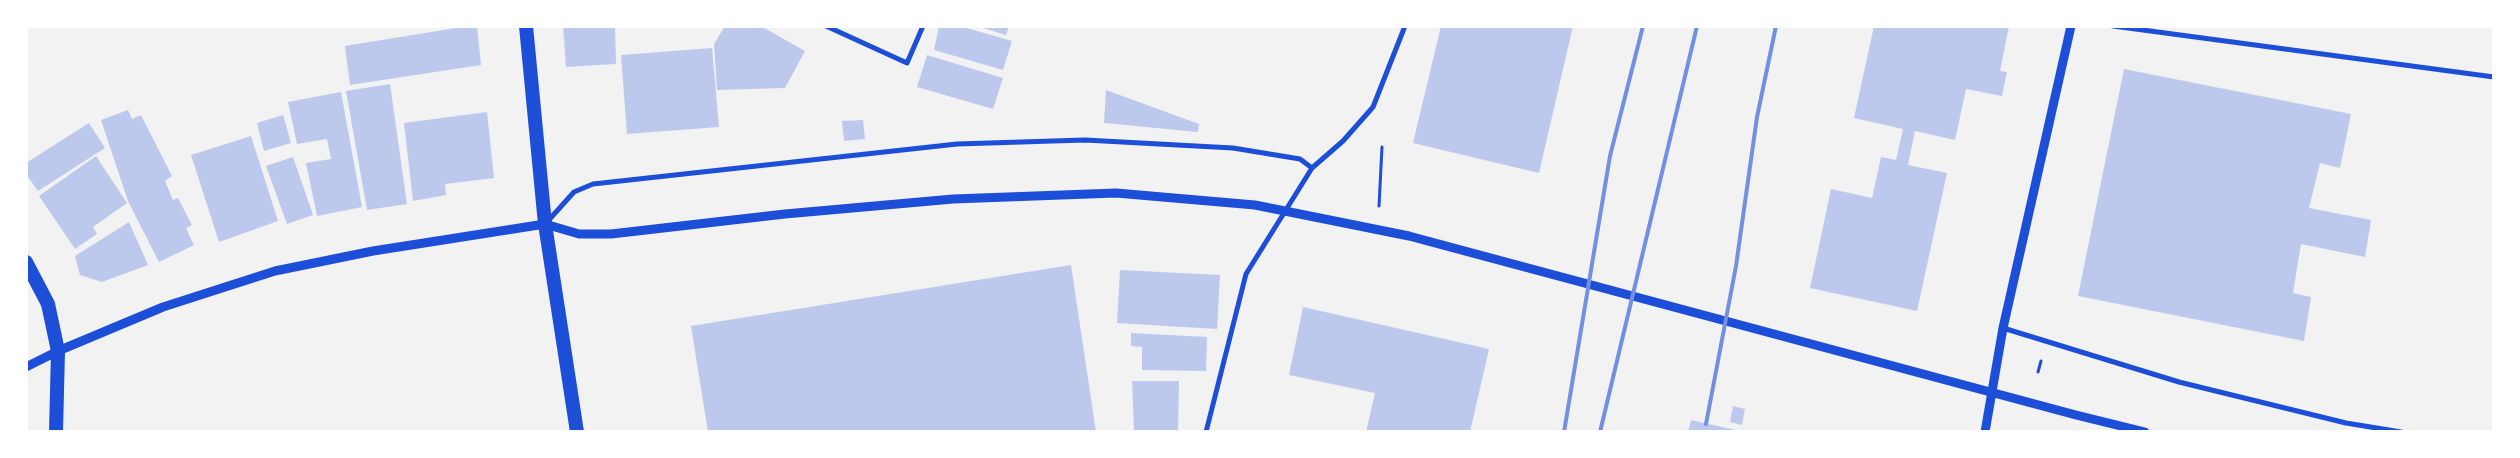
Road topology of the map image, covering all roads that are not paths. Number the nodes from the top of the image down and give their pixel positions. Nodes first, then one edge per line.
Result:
1 (526, 26) edge
2 (826, 26) edge
3 (923, 26) edge
4 (1404, 26) edge
5 (2070, 26) edge
6 (2113, 26) edge
7 (2494, 77) edge
8 (1312, 168) junction
9 (545, 224) junction
10 (26, 262) edge
11 (2003, 328) junction
12 (58, 350) junction
13 (26, 367) edge
14 (56, 432) edge
15 (577, 432) edge
16 (1206, 432) edge
17 (1985, 432) edge
18 (2145, 432) edge
19 (2401, 432) edge

1 - 9 highway
2 - 3 street
4 - 8 street
5 - 11 street
6 - 7 street
8 - 9 street
8 - 16 street
9 - 12 street
9 - 15 highway
9 - 18 street
10 - 12 highway
11 - 17 street
11 - 19 street
12 - 13 street
12 - 14 highway

